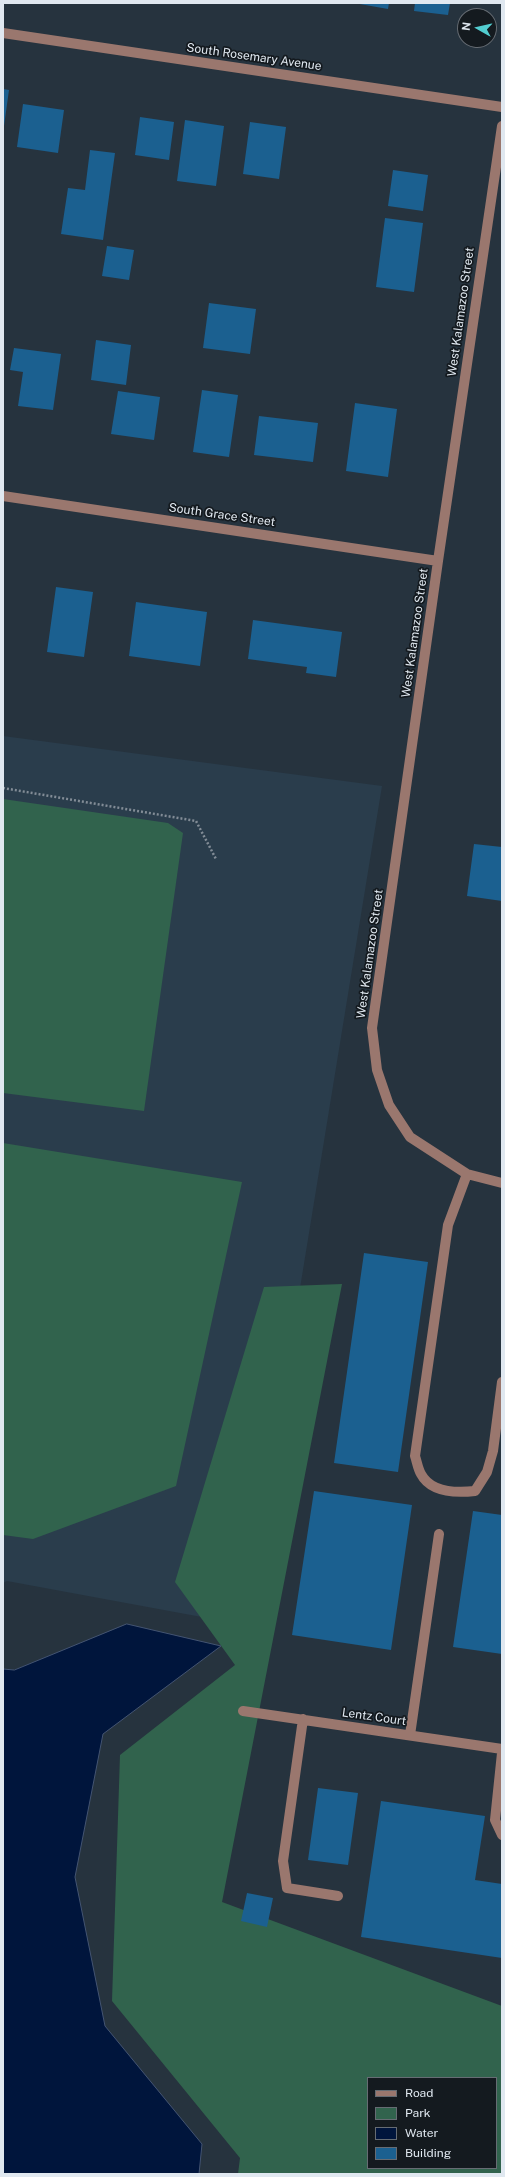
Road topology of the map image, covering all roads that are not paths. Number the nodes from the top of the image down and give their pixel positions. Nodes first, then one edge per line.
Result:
1 (3, 33) edge
2 (502, 107) edge
3 (502, 126) edge
4 (3, 496) edge
5 (438, 561) junction
6 (467, 1174) junction
7 (502, 1183) edge
8 (502, 1382) edge
9 (439, 1534) dead end
10 (243, 1711) dead end
11 (303, 1720) junction
12 (410, 1735) junction
13 (502, 1749) edge
14 (502, 1753) edge
15 (502, 1835) edge
16 (338, 1896) dead end

1 - 2 street, South Rosemary Avenue
3 - 5 street, West Kalamazoo Street
4 - 5 street, South Grace Street
5 - 6 street, West Kalamazoo Street
6 - 7 street
6 - 8 street
9 - 12 street
10 - 11 street, Lentz Court
11 - 12 street, Lentz Court
11 - 16 street
12 - 13 street, Lentz Court
14 - 15 street

